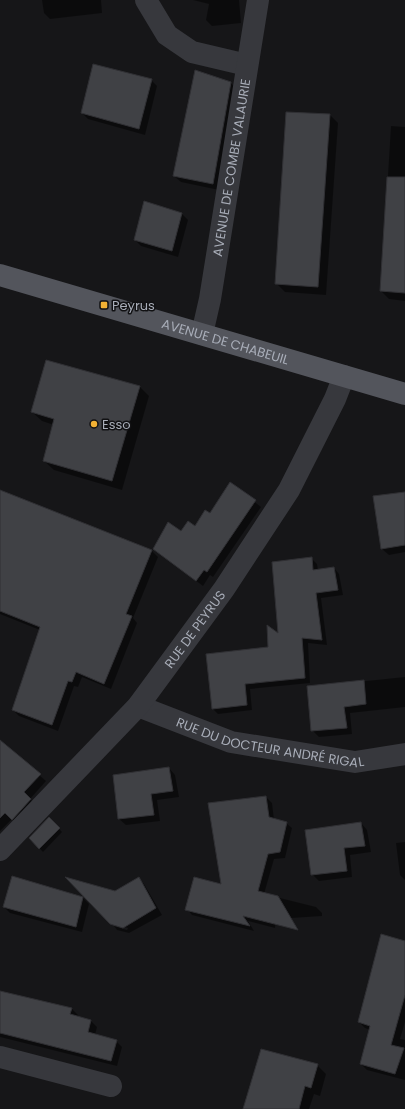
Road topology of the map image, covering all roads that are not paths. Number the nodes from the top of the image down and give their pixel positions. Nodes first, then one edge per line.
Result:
1 (146, 0) edge
2 (258, 0) edge
3 (246, 65) junction
4 (0, 274) edge
5 (202, 334) junction
6 (344, 376) junction
7 (405, 394) edge
8 (138, 706) junction
9 (405, 754) edge
10 (0, 850) edge
11 (0, 1057) edge
12 (111, 1086) dead end

1 - 3 street
2 - 3 street, AVENUE DE COMBE VALAURIE
3 - 5 street, AVENUE DE COMBE VALAURIE
4 - 5 main road, AVENUE DE CHABEUIL
5 - 6 main road, AVENUE DE CHABEUIL
6 - 7 main road, AVENUE DE CHABEUIL
6 - 8 street, RUE DE PEYRUS
8 - 9 street, RUE DU DOCTEUR ANDRÉ RIGAL
8 - 10 street, RUE DE PEYRUS
11 - 12 street

